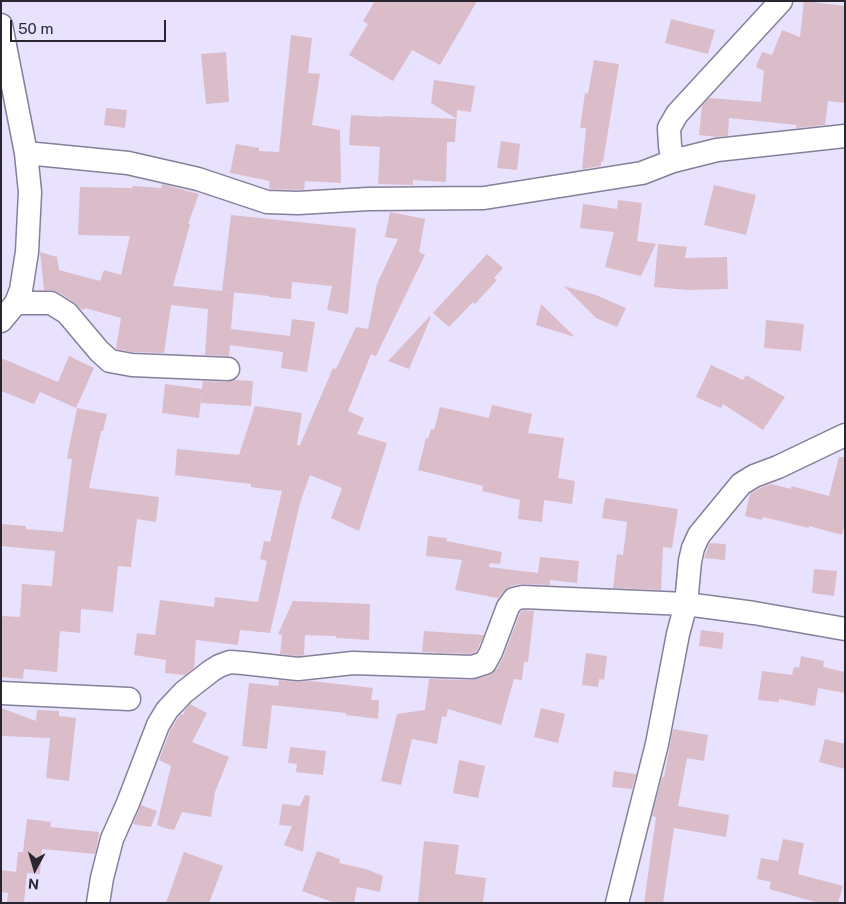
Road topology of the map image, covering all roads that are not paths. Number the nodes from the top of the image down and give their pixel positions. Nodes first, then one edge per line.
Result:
1 (781, 1) edge
2 (1, 25) edge
3 (845, 136) edge
4 (26, 153) junction
5 (673, 161) junction
6 (16, 303) junction
7 (1, 321) edge
8 (228, 369) dead end
9 (845, 435) edge
10 (686, 604) junction
11 (845, 630) edge
12 (1, 693) edge
13 (129, 699) dead end
14 (98, 903) edge
15 (617, 903) edge

1 - 5 street
2 - 4 street
3 - 5 street
4 - 5 street
4 - 6 street
6 - 7 street
6 - 8 street
9 - 10 street
10 - 11 street
10 - 14 street
10 - 15 street
12 - 13 street

